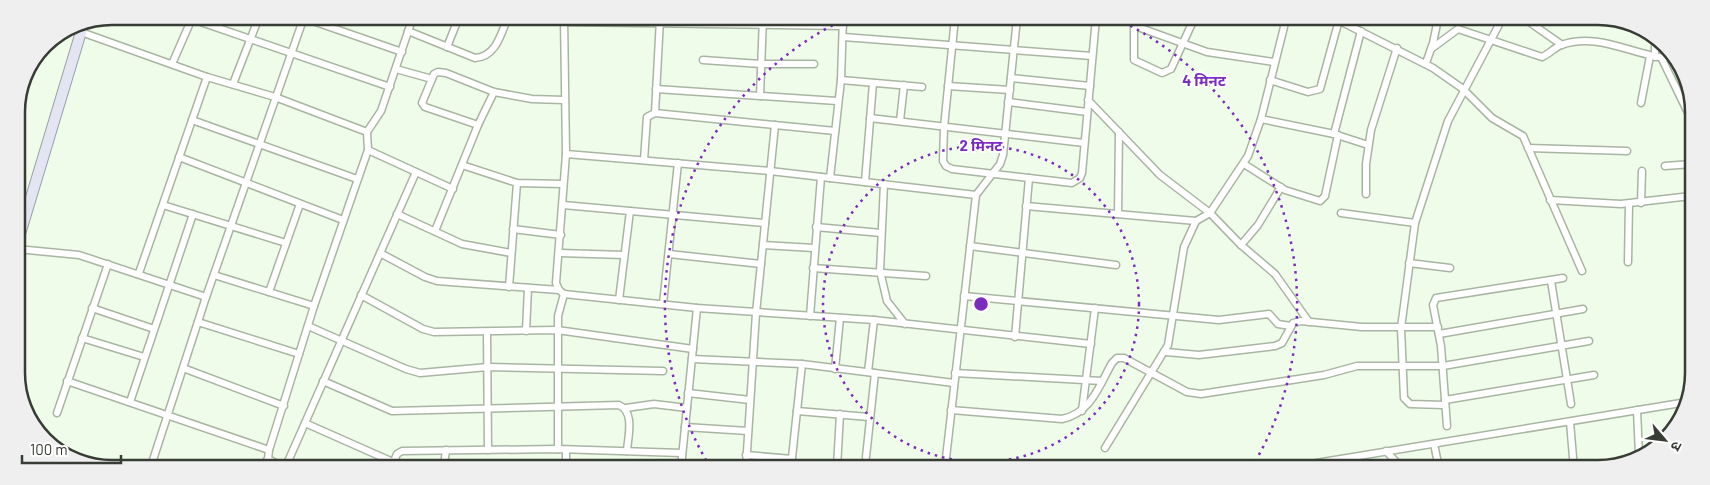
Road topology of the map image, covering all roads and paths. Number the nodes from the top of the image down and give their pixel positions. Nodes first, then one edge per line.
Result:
1 (189, 25) edge
2 (210, 25) edge
3 (256, 25) edge
4 (301, 25) edge
5 (326, 25) edge
6 (410, 25) edge
7 (456, 25) edge
8 (504, 25) edge
9 (564, 25) edge
10 (660, 25) edge
11 (762, 25) edge
12 (827, 25) edge
13 (954, 25) edge
14 (1016, 25) edge
15 (1095, 25) edge
16 (1191, 25) edge
17 (1284, 25) edge
18 (1337, 25) edge
19 (1348, 25) edge
20 (1437, 25) edge
21 (1499, 25) edge
22 (1534, 25) edge
23 (843, 26) joint
24 (1135, 26) joint
25 (90, 29) edge
26 (408, 31) junction
27 (1361, 31) junction
28 (80, 32) edge
29 (843, 37) junction
30 (251, 41) junction
31 (1491, 42) junction
32 (1183, 43) junction
33 (1562, 45) junction
34 (952, 46) junction
35 (447, 47) junction
36 (1655, 47) edge
37 (1397, 48) junction
38 (1014, 49) junction
39 (1431, 49) junction
40 (402, 52) junction
41 (291, 53) junction
42 (1092, 56) junction
43 (1656, 58) junction
44 (1666, 59) edge
45 (703, 60) dead end
46 (1274, 62) junction
47 (1426, 63) junction
48 (172, 64) junction
49 (761, 64) junction
50 (814, 64) dead end
51 (396, 69) junction
52 (207, 77) junction
53 (1011, 78) junction
54 (432, 79) junction
55 (841, 80) junction
56 (1270, 80) junction
57 (873, 83) junction
58 (233, 84) junction
59 (390, 86) junction
60 (904, 86) junction
61 (948, 86) junction
62 (1090, 86) junction
63 (922, 87) dead end
64 (656, 89) junction
65 (1463, 89) junction
66 (1010, 90) junction
67 (494, 92) junction
68 (760, 96) junction
69 (275, 97) junction
70 (564, 100) junction
71 (1088, 100) junction
72 (837, 102) junction
73 (1008, 102) junction
74 (1641, 103) dead end
75 (1684, 103) edge
76 (1087, 112) junction
77 (656, 113) junction
78 (870, 118) junction
79 (1261, 119) junction
80 (192, 120) junction
81 (900, 121) junction
82 (478, 125) junction
83 (775, 125) junction
84 (944, 127) junction
85 (835, 131) junction
86 (367, 132) junction
87 (1119, 132) junction
88 (1336, 134) junction
89 (1006, 135) junction
90 (259, 144) junction
91 (1084, 144) junction
92 (1368, 145) junction
93 (1528, 148) junction
94 (368, 150) junction
95 (1627, 151) dead end
96 (566, 154) junction
97 (179, 157) junction
98 (644, 160) junction
99 (678, 162) junction
100 (462, 164) junction
101 (1244, 164) junction
102 (1685, 165) edge
103 (1665, 166) dead end
104 (770, 171) junction
105 (1642, 171) dead end
106 (416, 172) junction
107 (992, 173) junction
108 (821, 177) junction
109 (830, 178) junction
110 (1029, 178) junction
111 (358, 179) junction
112 (865, 182) junction
113 (246, 183) junction
114 (517, 183) junction
115 (564, 184) junction
116 (884, 184) junction
117 (1281, 187) junction
118 (452, 189) junction
119 (1366, 194) dead end
120 (976, 195) junction
121 (1685, 197) edge
122 (1550, 200) junction
123 (1641, 203) junction
124 (300, 204) junction
125 (1629, 204) junction
126 (163, 205) junction
127 (564, 205) junction
128 (1026, 206) junction
129 (630, 211) junction
130 (1341, 213) dead end
131 (193, 214) junction
132 (397, 214) junction
133 (1118, 214) junction
134 (1210, 214) junction
135 (25, 215) edge
136 (673, 215) junction
137 (343, 220) junction
138 (1196, 221) junction
139 (765, 223) junction
140 (1416, 224) junction
141 (231, 226) junction
142 (816, 227) junction
143 (513, 229) junction
144 (435, 231) junction
145 (881, 233) junction
146 (561, 235) junction
147 (286, 244) junction
148 (763, 245) junction
149 (1240, 245) junction
150 (970, 246) junction
151 (814, 248) junction
152 (25, 250) edge
153 (380, 253) junction
154 (512, 253) junction
155 (560, 253) junction
156 (1022, 253) junction
157 (669, 254) junction
158 (624, 255) junction
159 (1628, 262) dead end
160 (1409, 263) junction
161 (108, 264) junction
162 (761, 264) junction
163 (1116, 265) dead end
164 (813, 268) junction
165 (1450, 268) dead end
166 (880, 271) junction
167 (1582, 271) dead end
168 (139, 273) junction
169 (214, 275) junction
170 (926, 276) dead end
171 (1563, 278) dead end
172 (1550, 281) junction
173 (169, 284) junction
174 (509, 288) junction
175 (528, 288) junction
176 (269, 292) junction
177 (562, 292) junction
178 (361, 295) junction
179 (206, 296) junction
180 (964, 296) junction
181 (619, 300) junction
182 (1018, 301) junction
183 (663, 304) junction
184 (314, 306) junction
185 (92, 308) junction
186 (697, 308) junction
187 (1095, 308) junction
188 (1584, 309) dead end
189 (756, 312) junction
190 (1556, 313) junction
191 (1172, 315) junction
192 (810, 316) junction
193 (840, 318) junction
194 (874, 320) junction
195 (198, 322) junction
196 (1309, 322) junction
197 (905, 324) junction
198 (308, 326) junction
199 (1291, 326) junction
200 (1401, 328) junction
201 (154, 329) junction
202 (557, 330) junction
203 (526, 331) junction
204 (960, 331) junction
205 (1439, 331) junction
206 (487, 332) junction
207 (1015, 337) junction
208 (82, 338) junction
209 (341, 341) junction
210 (1589, 341) dead end
211 (1091, 344) junction
212 (1562, 346) junction
213 (693, 349) junction
214 (1166, 352) junction
215 (299, 354) junction
216 (144, 357) junction
217 (692, 359) junction
218 (753, 361) junction
219 (802, 364) junction
220 (1403, 366) junction
221 (1443, 366) junction
222 (488, 367) junction
223 (183, 368) junction
224 (835, 369) junction
225 (556, 370) junction
226 (663, 371) dead end
227 (872, 373) junction
228 (955, 373) junction
229 (1153, 373) junction
230 (1594, 376) dead end
231 (1086, 380) junction
232 (1567, 380) junction
233 (67, 381) junction
234 (323, 381) junction
235 (1102, 382) junction
236 (954, 383) junction
237 (688, 393) junction
238 (750, 400) junction
239 (130, 402) junction
240 (1445, 402) junction
241 (1679, 403) edge
242 (1571, 404) dead end
243 (284, 406) junction
244 (488, 407) junction
245 (558, 407) junction
246 (626, 408) junction
247 (687, 408) junction
248 (951, 410) junction
249 (1636, 410) junction
250 (797, 411) junction
251 (1082, 411) junction
252 (57, 413) dead end
253 (168, 414) junction
254 (840, 414) junction
255 (870, 417) junction
256 (1570, 422) junction
257 (304, 423) junction
258 (1447, 426) dead end
259 (685, 427) junction
260 (748, 431) junction
261 (1434, 444) junction
262 (1105, 448) dead end
263 (558, 449) junction
264 (269, 450) junction
265 (446, 450) junction
266 (488, 450) junction
267 (566, 450) junction
268 (1639, 450) edge
269 (1386, 451) junction
270 (627, 452) junction
271 (682, 453) junction
272 (746, 455) junction
273 (866, 457) dead end
274 (268, 459) edge
275 (792, 459) joint
276 (152, 460) edge
277 (289, 460) edge
278 (384, 460) edge
279 (395, 460) edge
280 (445, 460) edge
281 (566, 460) edge
282 (681, 460) edge
283 (746, 460) edge
284 (837, 460) edge
285 (946, 460) edge
286 (1333, 460) edge
287 (1394, 460) edge
288 (1437, 460) edge
289 (1573, 460) edge

1 - 48 street
2 - 30 street
3 - 30 street
4 - 41 street
5 - 40 street
6 - 26 street
7 - 35 street
8 - 35 street
9 - 70 street
10 - 64 street
11 - 49 street
12 - 23 street
13 - 34 street
14 - 38 street
15 - 42 street
16 - 32 street
17 - 46 street
18 - 56 street
19 - 27 street
20 - 39 street
21 - 31 street
22 - 33 street
23 - 29 street
24 - 32 street
24 - 32 street
25 - 48 street
26 - 35 street
26 - 40 street
27 - 37 street
27 - 88 street
28 - 135 main road
29 - 34 street
29 - 55 street
30 - 41 street
30 - 58 street
31 - 33 street
31 - 39 street
31 - 65 street
32 - 46 street
33 - 43 street
34 - 38 street
34 - 61 street
36 - 43 street
37 - 47 street
37 - 92 street
38 - 42 street
38 - 53 street
39 - 47 street
40 - 51 street
41 - 59 street
41 - 69 street
42 - 62 street
43 - 44 street
43 - 74 street
43 - 75 street
45 - 49 street
46 - 56 street
47 - 65 street
48 - 52 street
49 - 50 street
49 - 68 street
51 - 54 street
51 - 59 street
52 - 58 street
52 - 80 street
53 - 62 street
53 - 66 street
54 - 67 street
54 - 82 street
55 - 57 street
55 - 72 street
56 - 79 street
57 - 60 street
57 - 78 street
58 - 69 street
59 - 86 street
60 - 63 street
60 - 81 street
61 - 66 street
61 - 84 street
62 - 71 street
64 - 68 street
64 - 77 street
65 - 93 street
65 - 140 street
66 - 73 street
67 - 70 street
67 - 82 street
68 - 72 street
69 - 86 street
69 - 90 street
70 - 96 street
71 - 76 street
71 - 87 street
72 - 85 street
73 - 76 street
73 - 89 street
76 - 91 street
77 - 83 street
77 - 98 street
78 - 81 street
78 - 112 street
79 - 88 street
79 - 101 street
80 - 90 street
80 - 97 street
81 - 84 street
82 - 100 street
83 - 85 street
83 - 104 street
84 - 89 street
84 - 107 street
85 - 109 street
86 - 94 street
87 - 133 street
87 - 134 street
88 - 92 street
88 - 117 street
89 - 91 street
89 - 107 street
90 - 111 street
90 - 113 street
91 - 110 street
92 - 119 street
93 - 95 street
93 - 122 street
94 - 106 street
94 - 111 street
96 - 98 street
96 - 115 street
97 - 113 street
97 - 126 street
98 - 99 street
99 - 104 street
99 - 136 street
100 - 114 street
100 - 118 street
101 - 117 street
101 - 134 street
102 - 103 street
104 - 108 street
104 - 139 street
105 - 123 street
106 - 118 street
106 - 132 street
107 - 110 street
107 - 120 street
108 - 109 street
108 - 142 street
109 - 112 street
110 - 128 street
111 - 137 street
112 - 116 street
113 - 124 street
113 - 141 street
114 - 115 street
114 - 143 street
115 - 127 street
116 - 120 street
116 - 145 street
117 - 149 street
118 - 144 street
120 - 150 street
121 - 123 street
122 - 125 street
122 - 167 street
123 - 125 street
124 - 137 street
124 - 147 street
125 - 159 street
126 - 131 street
126 - 168 street
127 - 129 street
127 - 146 street
128 - 133 street
128 - 156 street
129 - 136 street
129 - 158 street
130 - 140 street
131 - 141 street
131 - 173 street
132 - 144 street
132 - 153 street
133 - 138 street
134 - 138 street
134 - 149 street
136 - 139 street
136 - 157 street
137 - 184 street
138 - 191 street
139 - 148 street
140 - 160 street
141 - 147 street
141 - 169 street
142 - 145 street
142 - 151 street
143 - 146 street
143 - 154 street
144 - 154 street
145 - 166 street
146 - 155 street
147 - 176 street
148 - 151 street
148 - 162 street
149 - 196 street
150 - 156 street
150 - 180 street
151 - 164 street
152 - 161 street
153 - 174 street
153 - 178 street
154 - 174 street
155 - 158 street
155 - 177 street
156 - 163 street
156 - 182 street
157 - 162 street
157 - 183 street
158 - 181 street
160 - 165 street
160 - 200 street
161 - 168 street
161 - 185 street
162 - 189 street
164 - 166 street
164 - 192 street
166 - 170 street
166 - 197 street
168 - 173 street
169 - 176 street
169 - 179 street
171 - 172 street
172 - 190 street
172 - 205 street
173 - 179 street
173 - 201 street
174 - 175 street
175 - 177 street
175 - 203 street
176 - 184 street
177 - 181 street
177 - 202 street
178 - 206 street
178 - 209 street
179 - 195 street
180 - 182 street
180 - 204 street
181 - 183 street
182 - 187 street
182 - 207 street
183 - 186 street
184 - 198 street
185 - 201 street
185 - 208 street
186 - 189 street
186 - 213 street
187 - 191 street
187 - 211 street
188 - 190 street
189 - 192 street
189 - 218 street
190 - 205 street
190 - 212 street
191 - 199 street
191 - 214 street
192 - 193 street
193 - 194 street
193 - 224 street
194 - 197 street
194 - 227 street
195 - 215 street
195 - 223 street
196 - 199 street
196 - 200 street
197 - 204 street
198 - 209 street
198 - 215 street
199 - 214 street
200 - 205 street
200 - 220 street
201 - 216 street
202 - 203 street
202 - 213 street
202 - 225 street
203 - 206 street
204 - 207 street
204 - 228 street
205 - 221 street
206 - 222 street
207 - 211 street
208 - 216 street
208 - 233 street
209 - 222 street
209 - 234 street
210 - 212 street
211 - 231 street
212 - 221 street
212 - 232 street
213 - 217 street
214 - 229 street
215 - 243 street
216 - 239 street
217 - 218 street
217 - 237 street
218 - 219 street
218 - 238 street
219 - 224 street
219 - 250 street
220 - 221 street
220 - 229 street
220 - 240 street
221 - 240 street
222 - 225 street
222 - 244 street
223 - 243 street
223 - 253 street
224 - 227 street
225 - 226 street
225 - 245 street
227 - 236 street
227 - 255 street
228 - 231 street
228 - 236 street
229 - 235 street
229 - 262 street
230 - 232 street
231 - 235 street
231 - 251 street
232 - 240 street
232 - 242 street
233 - 239 street
233 - 252 street
234 - 244 street
234 - 257 street
235 - 251 street
236 - 248 street
237 - 238 street
237 - 247 street
238 - 260 street
239 - 253 street
240 - 258 street
241 - 249 street
243 - 264 street
244 - 245 street
244 - 266 street
245 - 246 street
245 - 263 street
246 - 247 street
246 - 270 street
247 - 259 street
248 - 251 street
248 - 285 street
249 - 256 street
249 - 268 street
250 - 254 street
250 - 275 street
253 - 264 street
253 - 276 street
254 - 255 street
254 - 284 street
255 - 273 street
256 - 261 street
256 - 289 street
257 - 277 street
257 - 278 street
259 - 260 street
259 - 271 street
260 - 272 street
261 - 269 street
261 - 288 street
263 - 266 street
263 - 267 street
264 - 274 street
265 - 266 street
265 - 279 street
265 - 280 street
267 - 270 street
267 - 281 street
269 - 286 street
269 - 287 street
270 - 271 street
271 - 282 street
272 - 275 street
272 - 283 street

